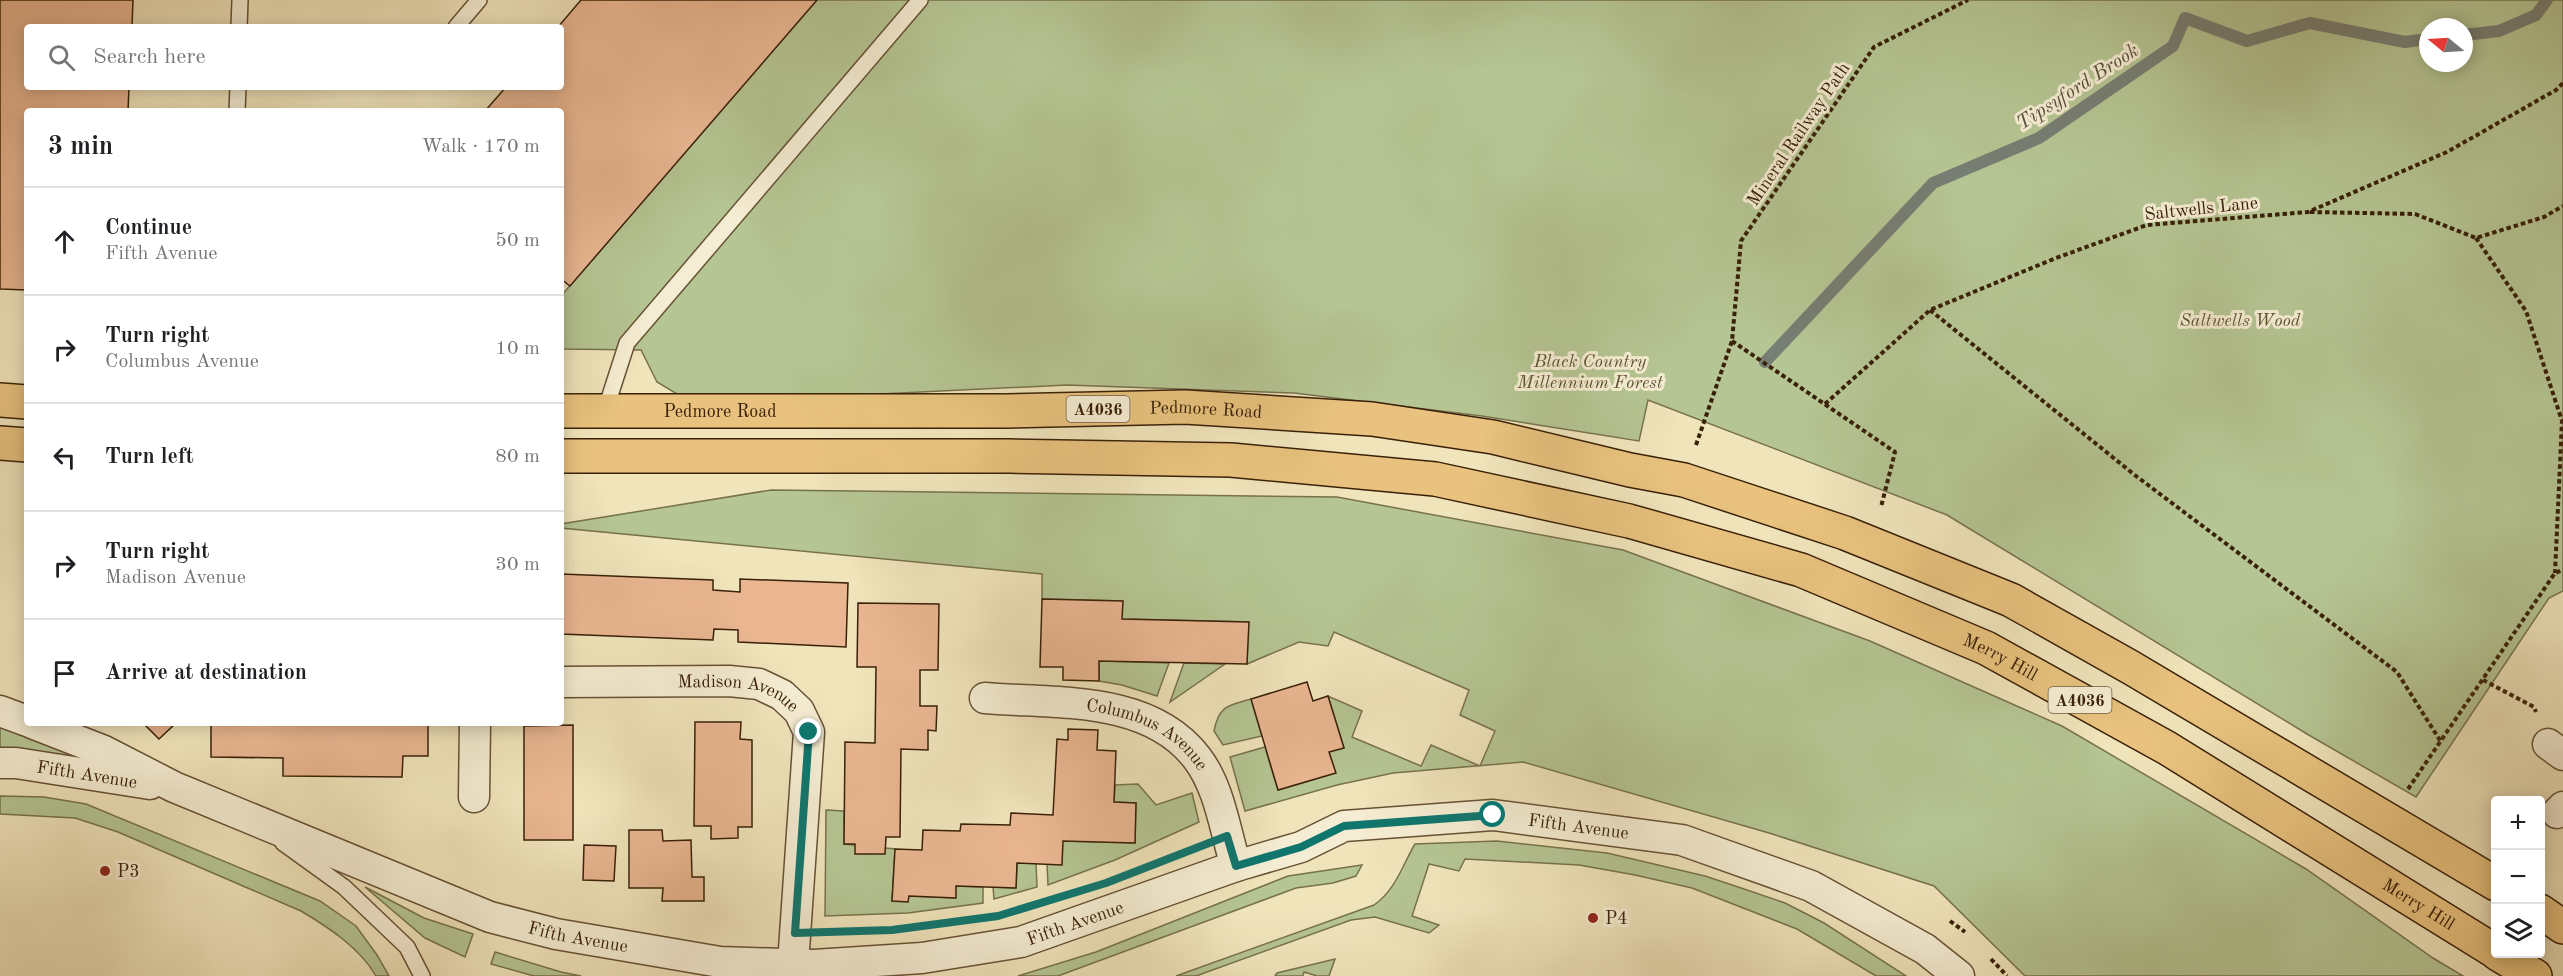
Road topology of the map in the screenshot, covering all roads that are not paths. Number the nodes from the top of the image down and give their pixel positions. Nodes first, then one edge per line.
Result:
1 (240, 0) edge
2 (479, 0) edge
3 (920, 0) edge
4 (239, 24) edge
5 (459, 24) edge
6 (238, 90) edge
7 (237, 108) edge
8 (0, 400) edge
9 (24, 402) edge
10 (564, 411) edge
11 (605, 411) junction
12 (0, 443) edge
13 (24, 445) edge
14 (564, 456) edge
15 (564, 682) edge
16 (985, 698) dead end
17 (0, 711) edge
18 (24, 720) edge
19 (40, 726) edge
20 (475, 726) edge
21 (0, 763) edge
22 (174, 787) junction
23 (474, 797) dead end
24 (246, 816) junction
25 (1236, 866) junction
26 (2491, 881) edge
27 (2545, 914) edge
28 (2563, 927) edge
29 (2491, 949) edge
30 (2505, 958) edge
31 (793, 964) junction
32 (422, 976) edge
33 (1959, 976) edge
34 (2535, 976) edge

1 - 4 lane
2 - 5 lane
3 - 11 lane
6 - 7 lane
8 - 9 highway
10 - 11 highway, Pedmore Road / A4036
11 - 26 highway, Pedmore Road / A4036
12 - 13 highway
14 - 29 highway, Merry Hill / A4036
15 - 31 street, Madison Avenue
16 - 25 street, Columbus Avenue
17 - 18 street
19 - 22 street, Fifth Avenue
20 - 23 street
21 - 22 street, Fifth Avenue
22 - 24 street, Fifth Avenue
24 - 31 street, Fifth Avenue
24 - 32 lane
25 - 31 street, Fifth Avenue
25 - 33 street, Fifth Avenue
27 - 28 highway
30 - 34 highway, Merry Hill / A4036

